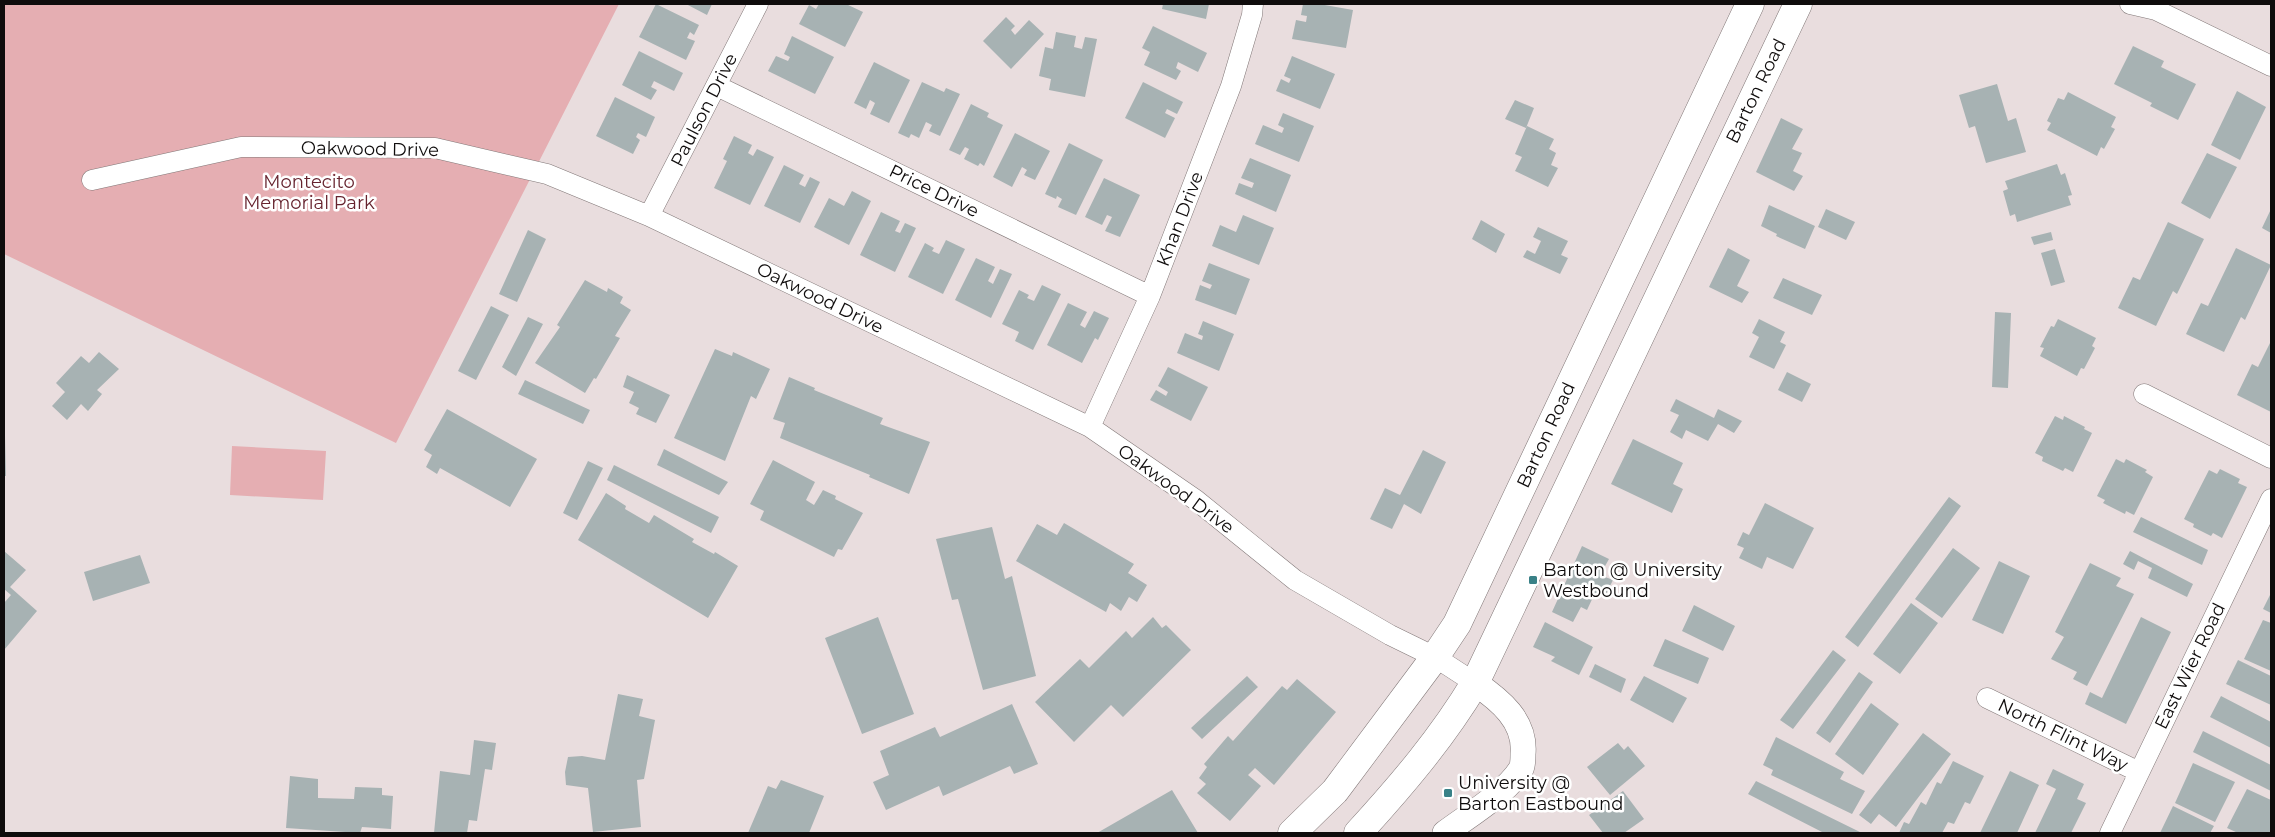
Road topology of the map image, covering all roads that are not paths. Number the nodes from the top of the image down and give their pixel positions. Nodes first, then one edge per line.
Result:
1 (758, 4) edge
2 (1253, 4) edge
3 (1750, 4) edge
4 (1798, 4) edge
5 (2130, 4) edge
6 (2271, 66) edge
7 (717, 86) junction
8 (92, 180) dead end
9 (649, 216) junction
10 (1150, 296) junction
11 (2144, 394) dead end
12 (1090, 427) junction
13 (2271, 458) edge
14 (2271, 499) edge
15 (1435, 657) junction
16 (1475, 683) junction
17 (1987, 698) dead end
18 (2139, 772) junction
19 (1292, 833) edge
20 (1358, 833) edge
21 (1446, 833) edge
22 (2110, 833) edge

1 - 7 street, Paulson Drive
2 - 10 street, Khan Drive
3 - 15 main road, Barton Road
4 - 16 main road, Barton Road
5 - 6 street
7 - 9 street, Paulson Drive
7 - 10 street, Price Drive
8 - 9 street, Oakwood Drive
9 - 12 street, Oakwood Drive
10 - 12 street, Khan Drive
11 - 13 street
12 - 15 street, Oakwood Drive
14 - 18 street, East Wier Road
15 - 16 street, Oakwood Drive
15 - 19 main road, Barton Road
16 - 20 main road, Barton Road
16 - 21 street
17 - 18 street, North Flint Way
18 - 22 street, East Wier Road

